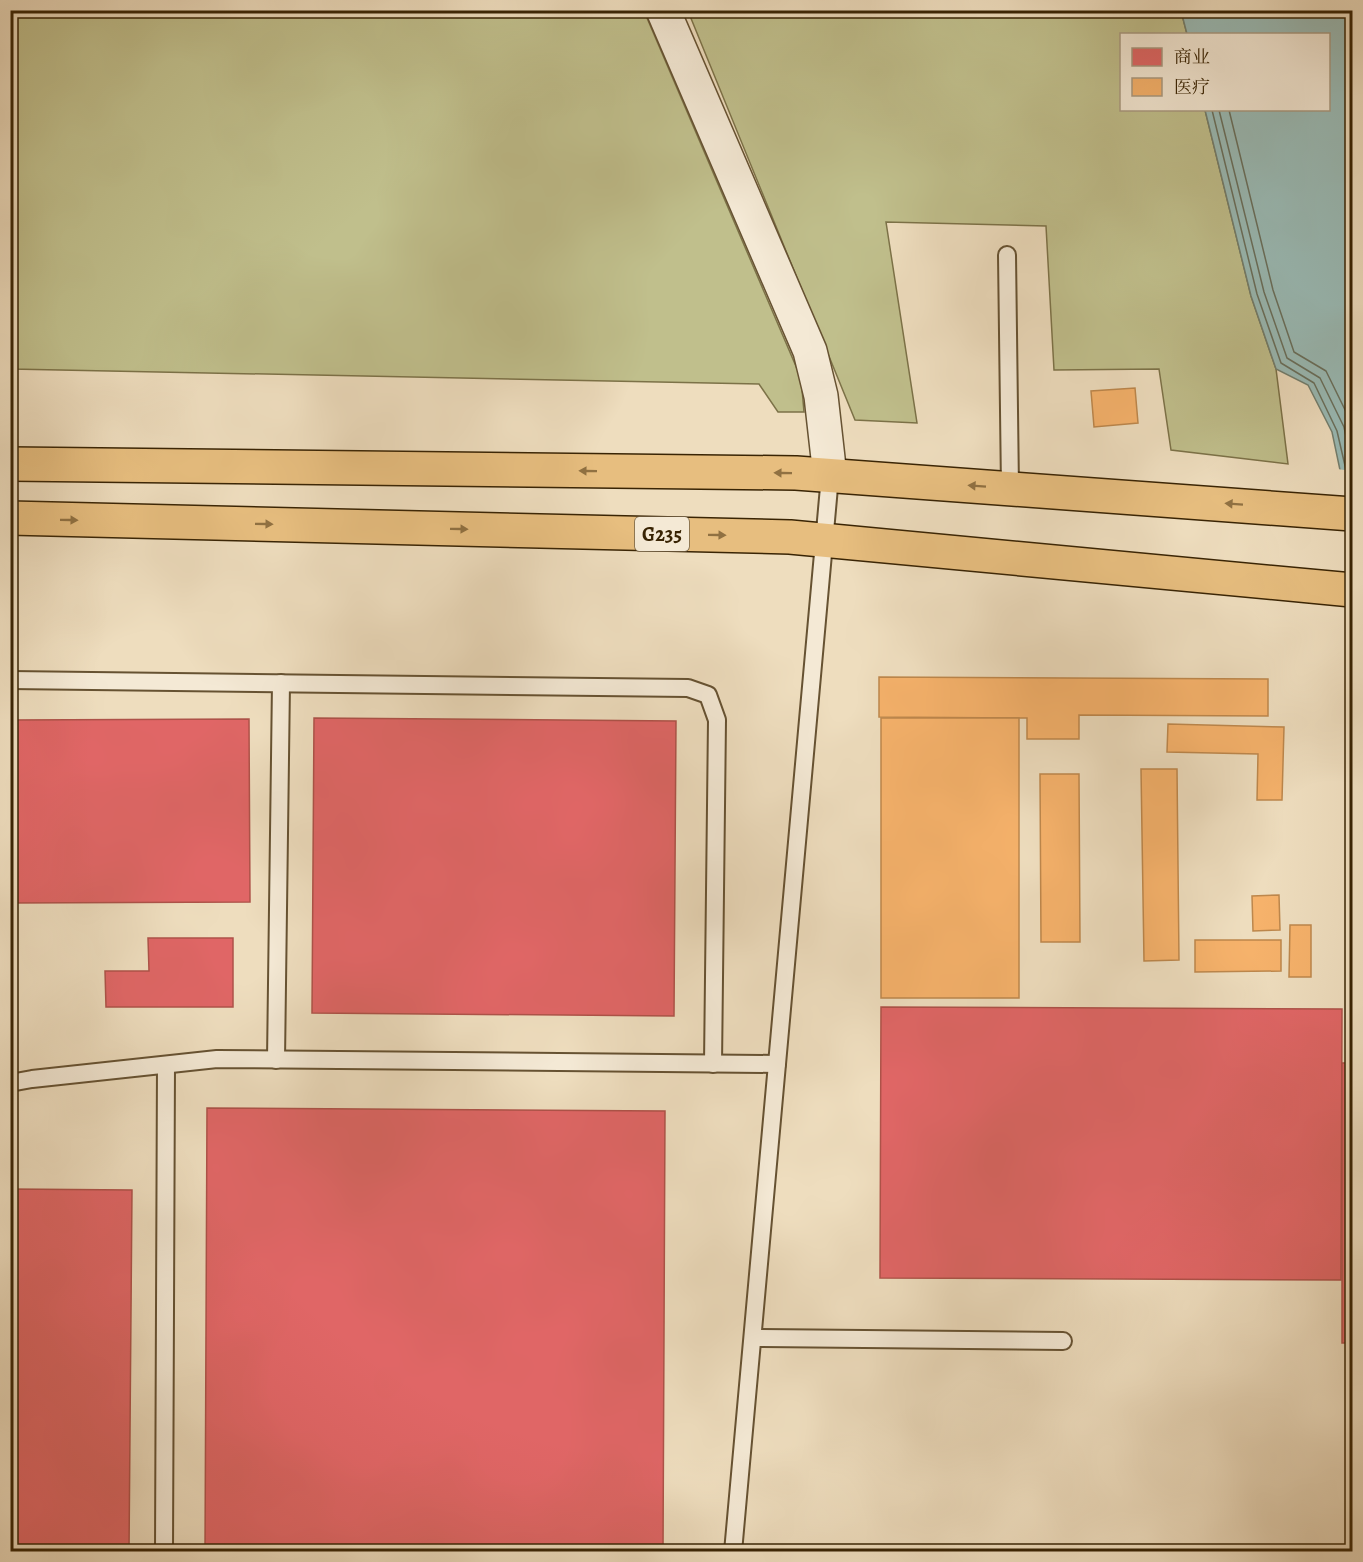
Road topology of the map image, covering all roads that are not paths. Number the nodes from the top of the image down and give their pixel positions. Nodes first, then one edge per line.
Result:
1 (663, 10) edge
2 (1007, 255) dead end
3 (10, 464) edge
4 (830, 476) junction
5 (1010, 488) junction
6 (1353, 514) edge
7 (10, 518) edge
8 (825, 540) junction
9 (1353, 590) edge
10 (10, 680) edge
11 (281, 683) junction
12 (276, 1060) junction
13 (713, 1064) junction
14 (777, 1064) junction
15 (166, 1065) junction
16 (10, 1083) edge
17 (753, 1338) junction
18 (1063, 1341) dead end
19 (164, 1551) edge
20 (733, 1551) edge

1 - 4 street
2 - 5 lane
4 -> 3 highway
5 -> 4 highway
4 - 8 lane
6 -> 5 highway
7 -> 8 highway, G235
8 - 9 highway, G235
8 - 14 lane
10 - 11 lane
11 - 12 lane
11 - 13 lane
12 - 13 lane
12 - 15 lane
13 - 14 lane
14 - 17 lane
15 - 16 lane
15 - 19 lane
17 - 18 lane
17 - 20 lane

